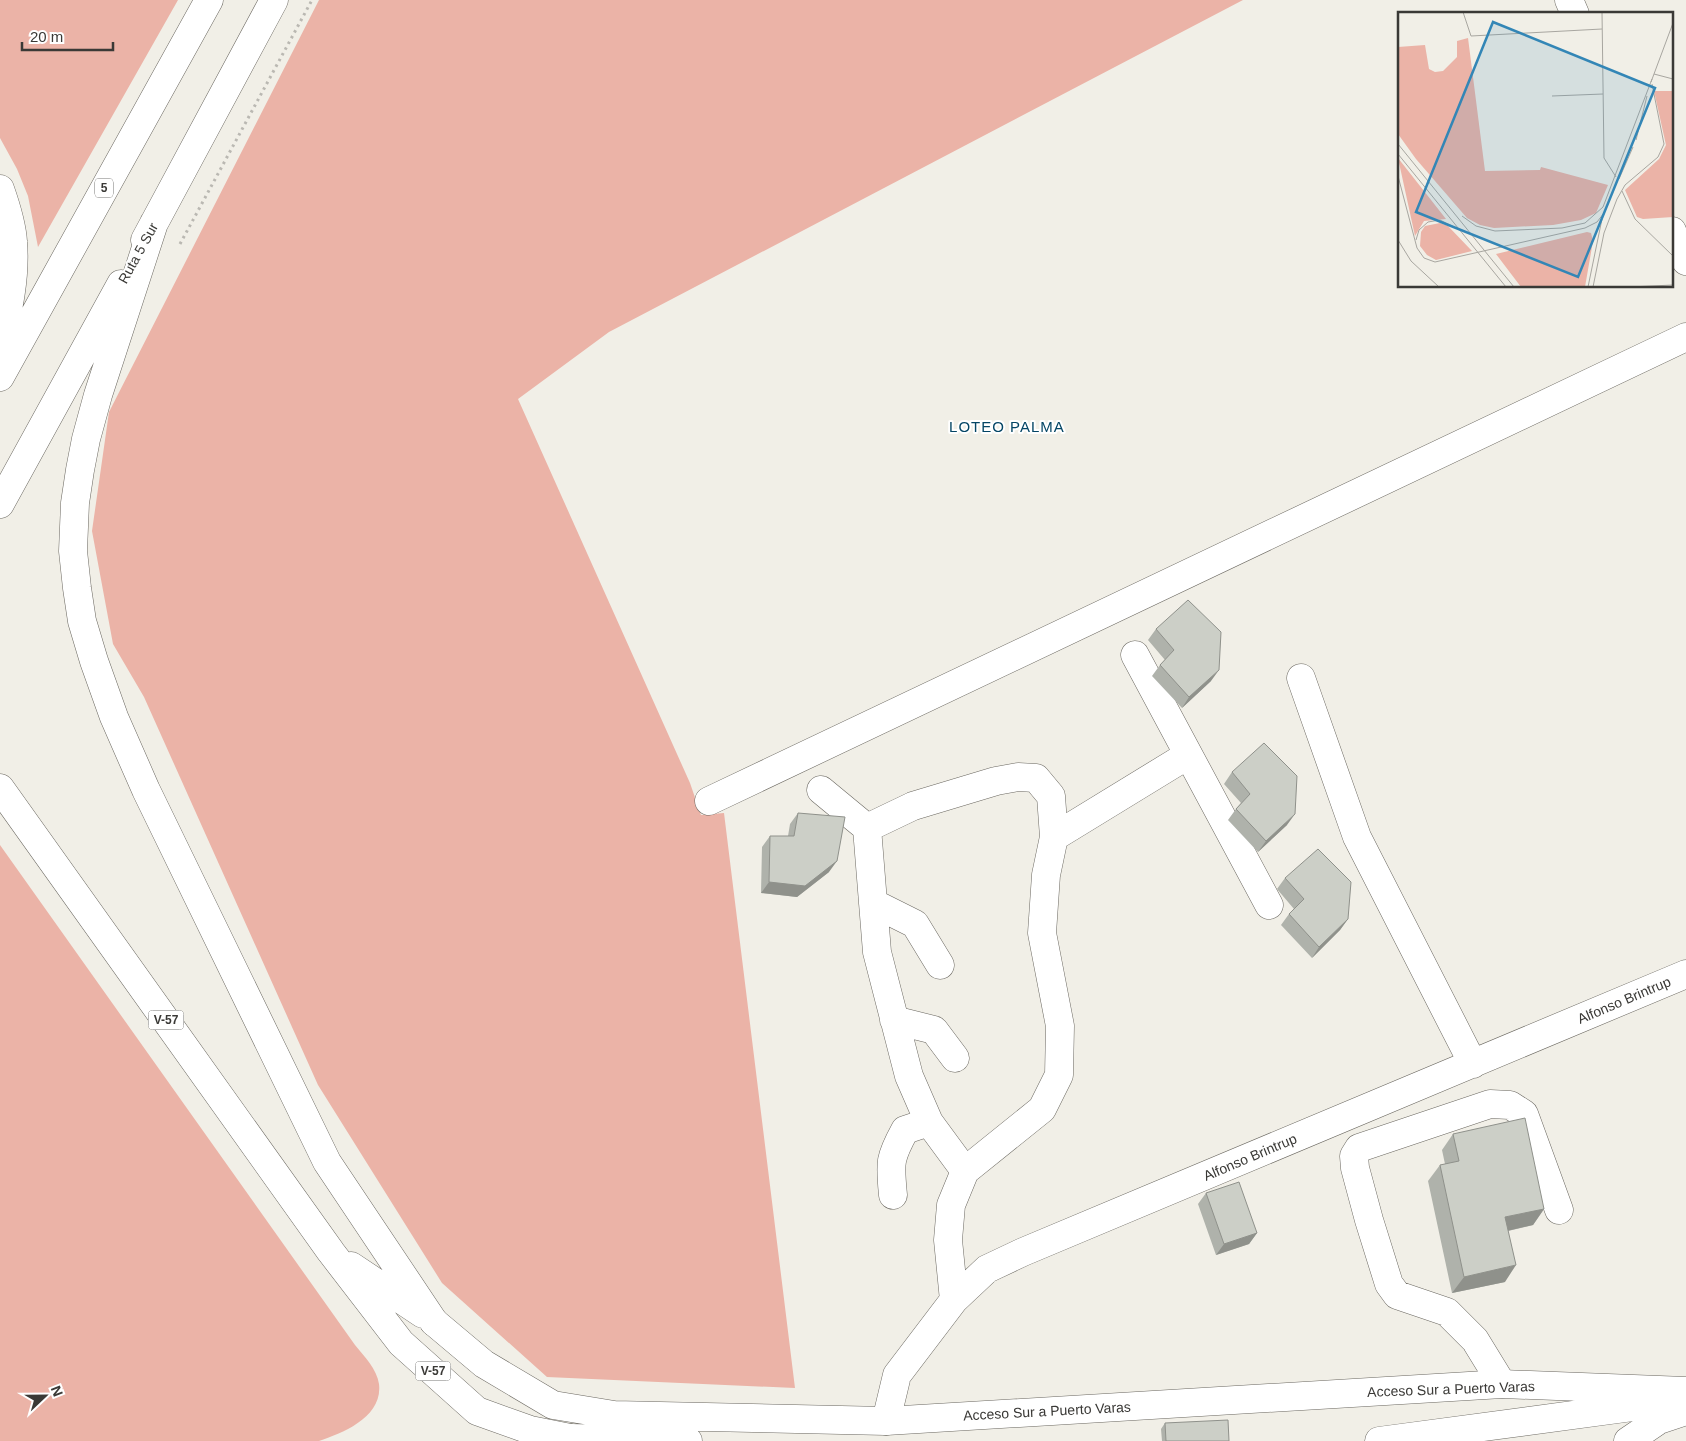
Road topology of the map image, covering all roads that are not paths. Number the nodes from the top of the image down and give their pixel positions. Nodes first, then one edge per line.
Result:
1 (209, 0) edge
2 (274, 0) edge
3 (1569, 0) edge
4 (1574, 12) edge
5 (0, 189) edge
6 (154, 223) junction
7 (1674, 235) edge
8 (1686, 261) edge
9 (1686, 337) edge
10 (0, 346) edge
11 (0, 377) edge
12 (0, 504) edge
13 (1135, 654) dead end
14 (1301, 678) dead end
15 (1188, 755) junction
16 (0, 788) edge
17 (821, 790) dead end
18 (709, 801) dead end
19 (867, 828) junction
20 (1054, 836) junction
21 (873, 904) junction
22 (1269, 905) dead end
23 (940, 965) dead end
24 (1686, 974) edge
25 (894, 1020) junction
26 (955, 1058) dead end
27 (1473, 1064) junction
28 (930, 1122) junction
29 (965, 1171) junction
30 (893, 1195) dead end
31 (1559, 1210) dead end
32 (332, 1252) junction
33 (954, 1300) junction
34 (434, 1322) junction
35 (1502, 1384) junction
36 (1686, 1391) edge
37 (1686, 1400) edge
38 (1686, 1412) edge
39 (886, 1421) junction
40 (1530, 1431) edge
41 (570, 1438) junction
42 (528, 1441) edge
43 (688, 1441) edge
44 (1378, 1441) edge
45 (1628, 1441) edge

1 - 11 main road, 5
2 - 6 main road, Ruta 5 Sur
3 - 4 main road
5 - 10 main road
6 - 12 main road, Ruta 5 Sur
6 - 34 main road
7 - 8 main road
9 - 18 main road
13 - 15 main road
14 - 27 main road
15 - 20 main road
15 - 22 main road
16 - 32 main road, V-57
17 - 19 main road
19 - 20 main road
19 - 21 main road
20 - 29 main road
21 - 23 main road
21 - 25 main road
24 - 27 main road, Alfonso Brintrup
25 - 26 main road
25 - 28 main road
27 - 33 main road, Alfonso Brintrup
28 - 29 main road
28 - 30 main road
29 - 33 main road
31 - 35 main road
32 - 34 main road, V-57
32 - 41 main road, V-57
33 - 39 main road, Alfonso Brintrup
34 - 39 main road, Acceso Sur a Puerto Varas / V-57
35 - 36 main road, Acceso Sur a Puerto Varas / V-57
35 - 39 main road, Acceso Sur a Puerto Varas / V-57
35 - 40 main road
37 - 40 main road
38 - 45 main road
40 - 44 main road
41 - 42 main road
41 - 43 main road, V-57

